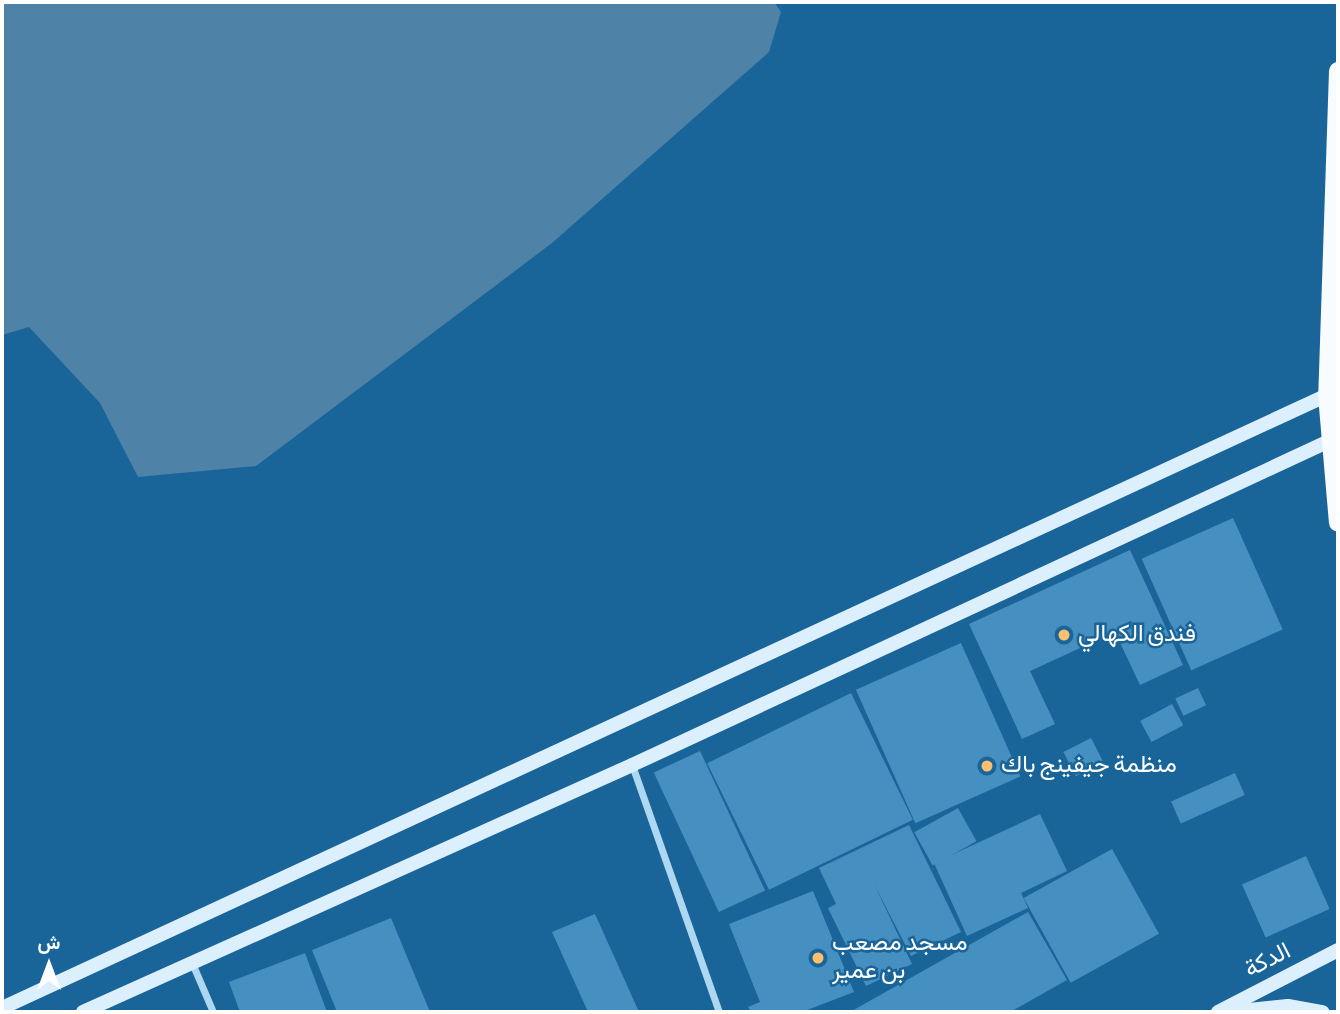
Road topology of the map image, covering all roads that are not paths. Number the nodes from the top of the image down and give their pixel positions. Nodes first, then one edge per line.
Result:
1 (1338, 71) edge
2 (1333, 392) edge
3 (1334, 439) edge
4 (1338, 523) edge
5 (632, 765) junction
6 (1338, 950) edge
7 (192, 962) junction
8 (2, 1008) edge
9 (83, 1012) edge
10 (214, 1012) edge
11 (719, 1012) edge
12 (1218, 1012) edge
13 (1230, 1012) edge
14 (1322, 1012) edge

1 - 2 main road
2 - 3 main road
2 - 8 main road
3 - 4 main road
3 - 5 main road
5 - 7 main road
5 - 11 street
6 - 12 main road, الدكة
7 - 9 main road
7 - 10 street
13 - 14 main road, الدكة

